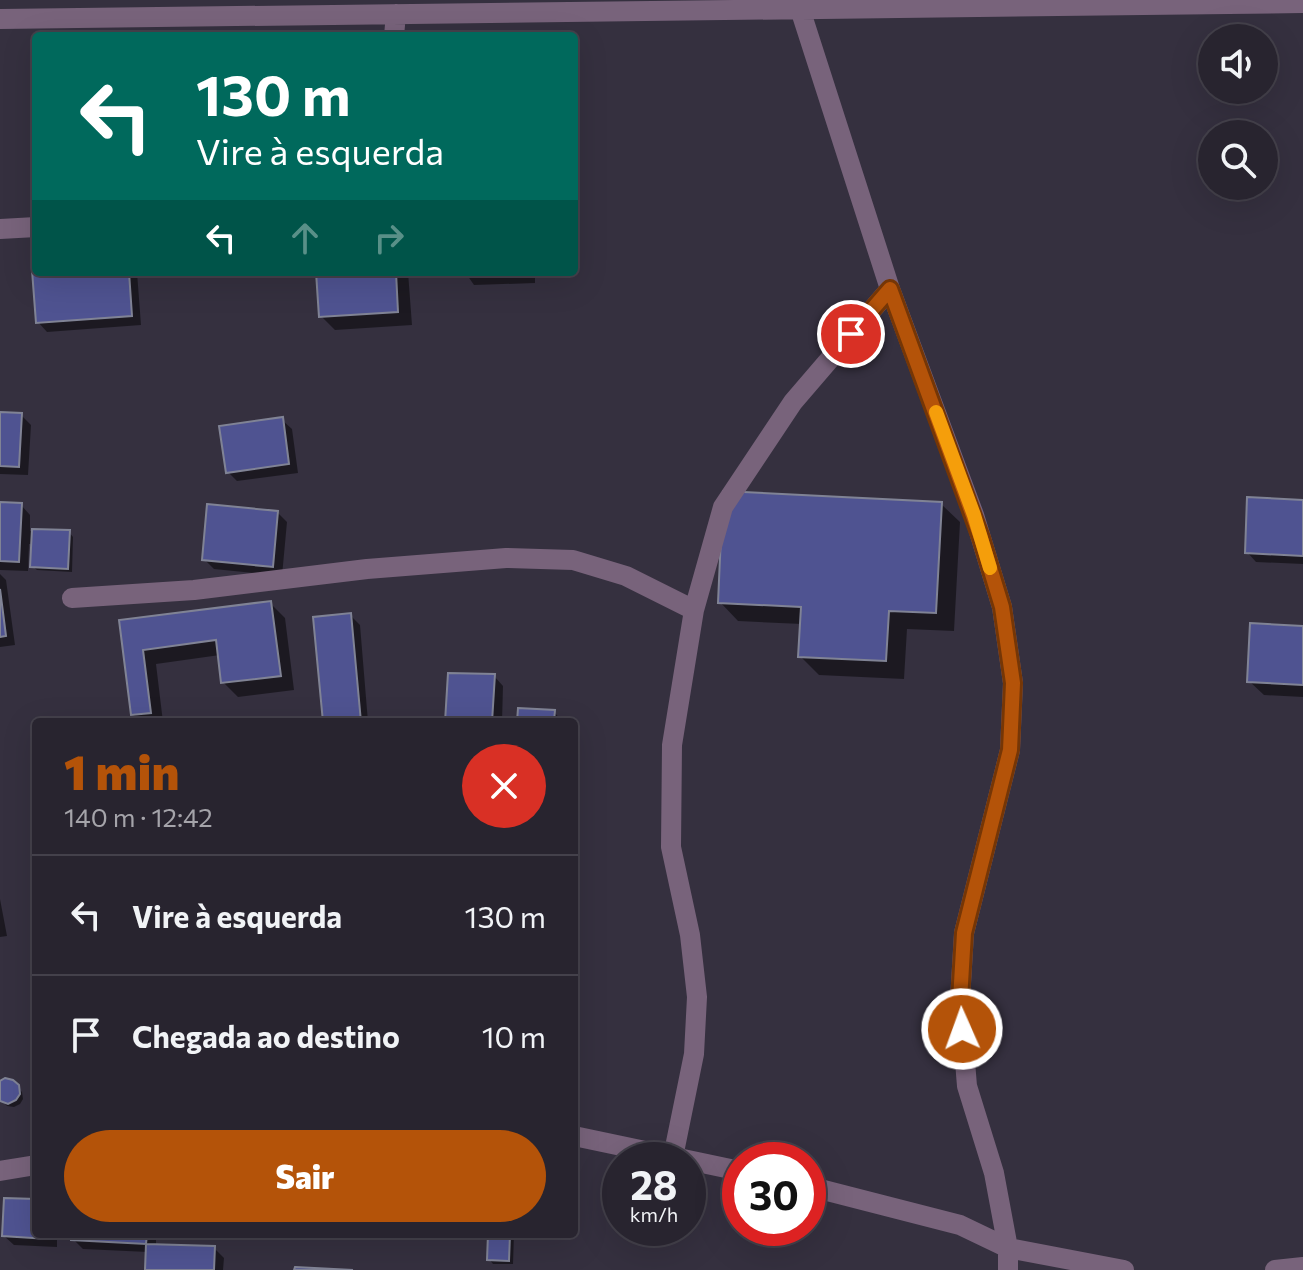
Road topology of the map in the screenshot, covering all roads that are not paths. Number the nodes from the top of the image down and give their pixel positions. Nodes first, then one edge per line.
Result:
1 (1303, 3) edge
2 (893, 4) edge
3 (442, 7) edge
4 (800, 9) junction
5 (396, 14) junction
6 (0, 19) edge
7 (394, 32) edge
8 (32, 227) edge
9 (0, 229) edge
10 (890, 289) junction
11 (72, 598) dead end
12 (694, 610) junction
13 (578, 1137) edge
14 (602, 1142) edge
15 (676, 1142) edge
16 (32, 1166) edge
17 (0, 1171) edge
18 (826, 1191) edge
19 (1008, 1248) junction
20 (1303, 1267) edge
21 (1008, 1270) edge
22 (1124, 1270) edge
23 (1275, 1270) edge

1 - 2 street
2 - 4 street
3 - 4 street
3 - 5 street
4 - 10 street
5 - 6 street
5 - 7 street
8 - 9 street
10 - 12 street
10 - 19 street
11 - 12 street
12 - 15 street
13 - 14 street
16 - 17 street
18 - 19 street
19 - 21 street
19 - 22 street
20 - 23 street

